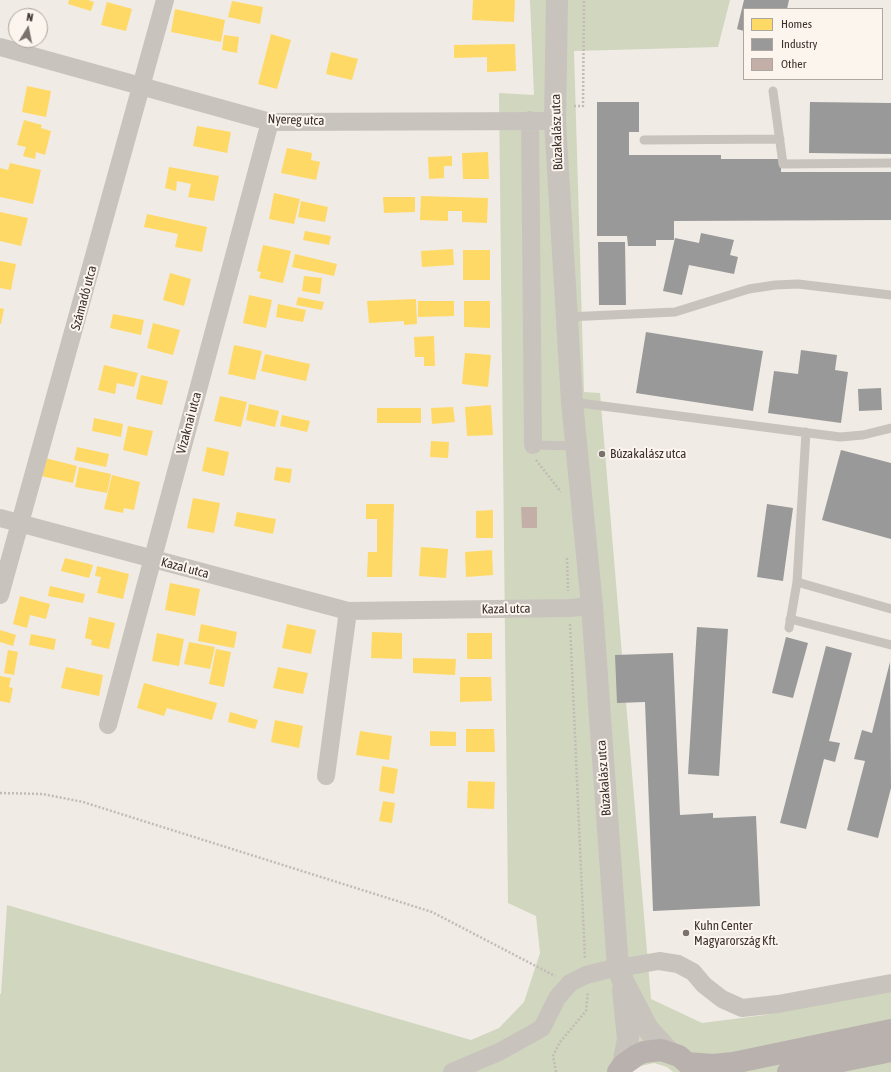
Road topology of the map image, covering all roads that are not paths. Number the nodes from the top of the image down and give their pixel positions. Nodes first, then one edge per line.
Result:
1 (165, 0) edge
2 (557, 0) edge
3 (0, 47) edge
4 (143, 85) junction
5 (773, 91) dead end
6 (530, 120) junction
7 (555, 121) junction
8 (270, 122) junction
9 (780, 139) junction
10 (644, 140) dead end
11 (891, 163) edge
12 (891, 295) edge
13 (567, 317) junction
14 (572, 402) junction
15 (891, 428) edge
16 (806, 432) junction
17 (534, 445) joint
18 (576, 446) junction
19 (0, 518) edge
20 (21, 524) junction
21 (153, 559) junction
22 (797, 582) junction
23 (0, 595) edge
24 (592, 606) junction
25 (891, 609) edge
26 (348, 611) junction
27 (891, 645) edge
28 (108, 725) dead end
29 (326, 776) dead end
30 (620, 974) junction
31 (891, 983) edge
32 (891, 1030) edge
33 (891, 1051) edge
34 (669, 1052) junction
35 (691, 1067) edge
36 (621, 1068) edge
37 (452, 1072) edge
38 (788, 1072) edge

1 - 4 street, Számadó utca
2 - 7 street, Búzakalász utca
3 - 4 street, Nyereg utca
4 - 8 street, Nyereg utca
4 - 20 street, Számadó utca
5 - 9 lane
6 - 7 street, Nyereg utca
6 - 8 street, Nyereg utca
6 - 17 street, Búzakalász utca
7 - 13 street, Búzakalász utca
8 - 21 street, Vízaknai utca
9 - 10 lane
9 - 11 lane
12 - 13 lane
13 - 14 street, Búzakalász utca
14 - 16 lane
14 - 18 street, Búzakalász utca
15 - 16 lane
16 - 22 lane
17 - 18 lane
18 - 24 street, Búzakalász utca
19 - 20 street, Kazal utca
20 - 21 street, Kazal utca
20 - 23 street, Számadó utca
21 - 26 street, Kazal utca
21 - 28 street, Vízaknai utca
22 - 25 lane
22 - 27 lane
24 - 26 street, Kazal utca
24 - 30 street, Búzakalász utca
26 - 29 street
30 - 31 street
30 - 34 street, Búzakalász utca
30 - 36 street, Búzakalász utca
30 - 37 street
32 - 35 main road
33 - 38 main road
34 - 35 main road
34 - 36 main road

